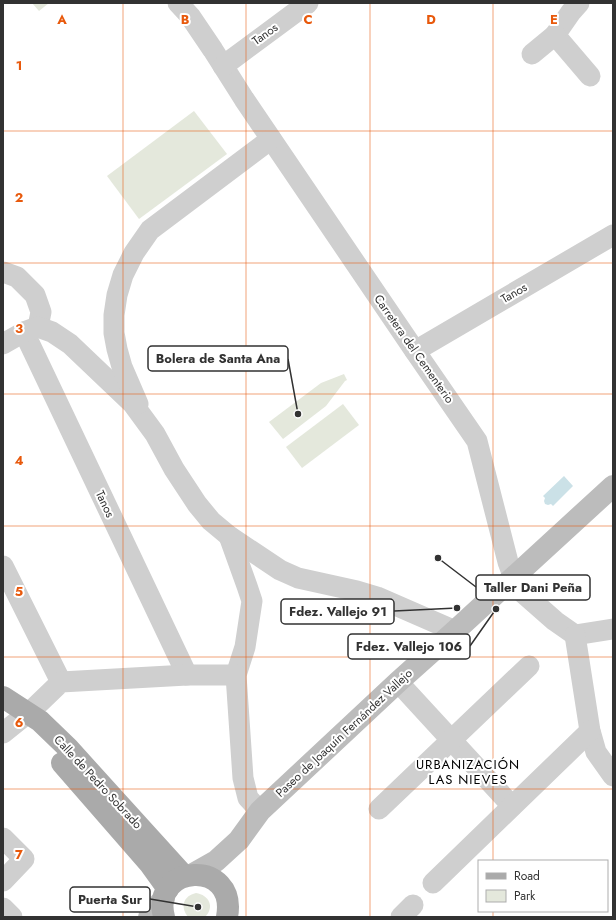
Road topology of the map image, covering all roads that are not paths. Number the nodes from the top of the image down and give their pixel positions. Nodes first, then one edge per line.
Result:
1 (178, 3) edge
2 (308, 3) edge
3 (579, 3) edge
4 (556, 35) junction
5 (532, 54) dead end
6 (222, 66) junction
7 (590, 76) dead end
8 (271, 139) junction
9 (613, 235) edge
10 (3, 272) edge
11 (31, 329) junction
12 (3, 344) edge
13 (415, 351) junction
14 (144, 419) junction
15 (613, 486) edge
16 (229, 536) junction
17 (3, 566) edge
18 (514, 578) junction
19 (613, 629) edge
20 (455, 631) junction
21 (575, 635) junction
22 (529, 666) dead end
23 (187, 675) junction
24 (236, 675) junction
25 (62, 682) junction
26 (398, 682) junction
27 (3, 698) edge
28 (13, 720) edge
29 (590, 731) junction
30 (451, 740) junction
31 (613, 776) edge
32 (512, 806) junction
33 (379, 809) dead end
34 (260, 811) junction
35 (239, 840) junction
36 (7, 842) edge
37 (3, 881) edge
38 (433, 883) dead end
39 (174, 891) edge
40 (225, 892) junction
41 (3, 908) edge
42 (12, 917) edge
43 (149, 917) edge
44 (227, 917) edge

1 - 6 street, Carretera del Cementerio
2 - 6 street, Tanos
3 - 4 street
4 - 5 street
4 - 7 street
6 - 8 street, Carretera del Cementerio
8 - 13 street, Carretera del Cementerio
8 - 14 street
9 - 13 street, Tanos
10 - 11 street, Tanos
11 - 12 street
11 - 14 street
11 - 23 street, Tanos
13 - 18 street, Carretera del Cementerio
14 - 16 street
15 - 18 street, Paseo de Joaquín Fernández Vallejo
16 - 20 street
16 - 24 street
17 - 25 street
18 - 20 street, Paseo de Joaquín Fernández Vallejo
18 - 21 street, Carretera del Cementerio
19 - 21 street
20 - 26 street, Paseo de Joaquín Fernández Vallejo
21 - 29 street
22 - 30 street
23 - 24 street
23 - 25 street
24 - 34 street
25 - 28 street
26 - 30 street
26 - 34 street, Paseo de Joaquín Fernández Vallejo
27 - 28 main road, Calle de Pedro Sobrado
28 - 39 main road, Calle de Pedro Sobrado
29 - 31 street
29 - 32 street
30 - 32 street
30 - 33 street
32 - 38 street
34 - 35 street, Paseo de Joaquín Fernández Vallejo
35 - 39 street, Paseo de Joaquín Fernández Vallejo
35 - 40 street, Paseo de Joaquín Fernández Vallejo
36 - 37 street
39 - 40 main road
39 - 43 street, Paseo de Joaquín Fernández Vallejo
40 - 44 main road
41 - 42 street

